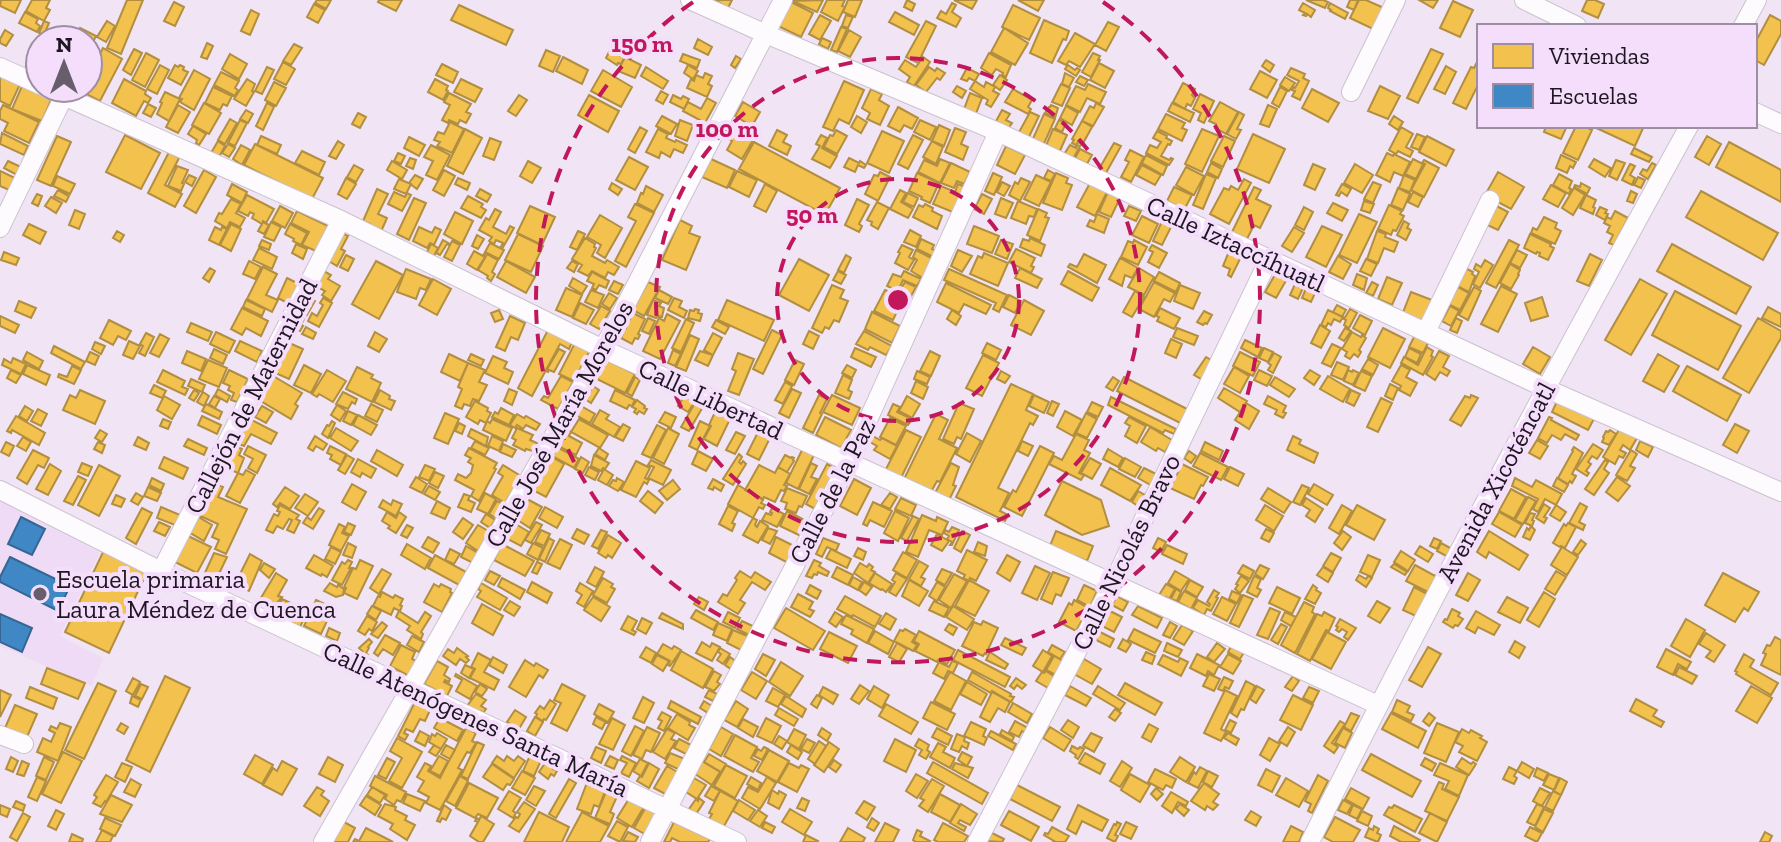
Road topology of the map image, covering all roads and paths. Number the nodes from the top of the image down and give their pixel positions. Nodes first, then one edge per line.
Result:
1 (690, 0) edge
2 (783, 0) edge
3 (1396, 0) edge
4 (1524, 0) edge
5 (1757, 0) edge
6 (1573, 24) edge
7 (1744, 24) edge
8 (766, 34) junction
9 (0, 67) edge
10 (24, 78) edge
11 (1351, 92) dead end
12 (60, 104) edge
13 (82, 104) edge
14 (1757, 113) edge
15 (1781, 124) edge
16 (1688, 128) edge
17 (998, 132) junction
18 (1490, 200) dead end
19 (341, 220) junction
20 (0, 228) edge
21 (1269, 259) junction
22 (1426, 332) junction
23 (603, 349) junction
24 (1545, 388) junction
25 (849, 462) junction
26 (0, 490) edge
27 (1781, 492) edge
28 (161, 571) junction
29 (1113, 583) junction
30 (409, 689) junction
31 (1378, 705) junction
32 (0, 735) edge
33 (24, 744) dead end
34 (668, 808) junction
35 (323, 842) edge
36 (650, 842) edge
37 (737, 842) edge
38 (977, 842) edge
39 (1310, 842) edge

1 - 8 street, Calle Iztaccíhuatl
2 - 8 street, Calle José María Morelos
3 - 11 street
4 - 6 street
5 - 7 street
8 - 17 street, Calle Iztaccíhuatl
8 - 23 street, Calle José María Morelos
9 - 10 street
12 - 20 street
13 - 19 street, Calle Libertad
14 - 15 street
16 - 24 street, Avenida Xicoténcatl
17 - 21 street, Calle Iztaccíhuatl
17 - 25 street, Calle de la Paz
18 - 22 street
19 - 23 street, Calle Libertad
19 - 28 street, Callejón de Maternidad
21 - 22 street, Calle Iztaccíhuatl
21 - 29 street, Calle Nicolás Bravo
22 - 24 street, Calle Iztaccíhuatl
23 - 25 street, Calle Libertad
23 - 30 street, Calle José María Morelos
24 - 27 street, Calle Iztaccíhuatl
24 - 31 street, Avenida Xicoténcatl
25 - 29 street, Calle Libertad
25 - 34 street, Calle de la Paz
26 - 28 street, Calle Atenógenes Santa María
28 - 30 street, Calle Atenógenes Santa María
29 - 31 street, Calle Libertad
29 - 38 street, Calle Nicolás Bravo
30 - 34 street, Calle Atenógenes Santa María
30 - 35 street, Calle José María Morelos
31 - 39 street, Avenida Xicoténcatl
32 - 33 street
34 - 36 street, Calle de la Paz
34 - 37 street, Calle Atenógenes Santa María

